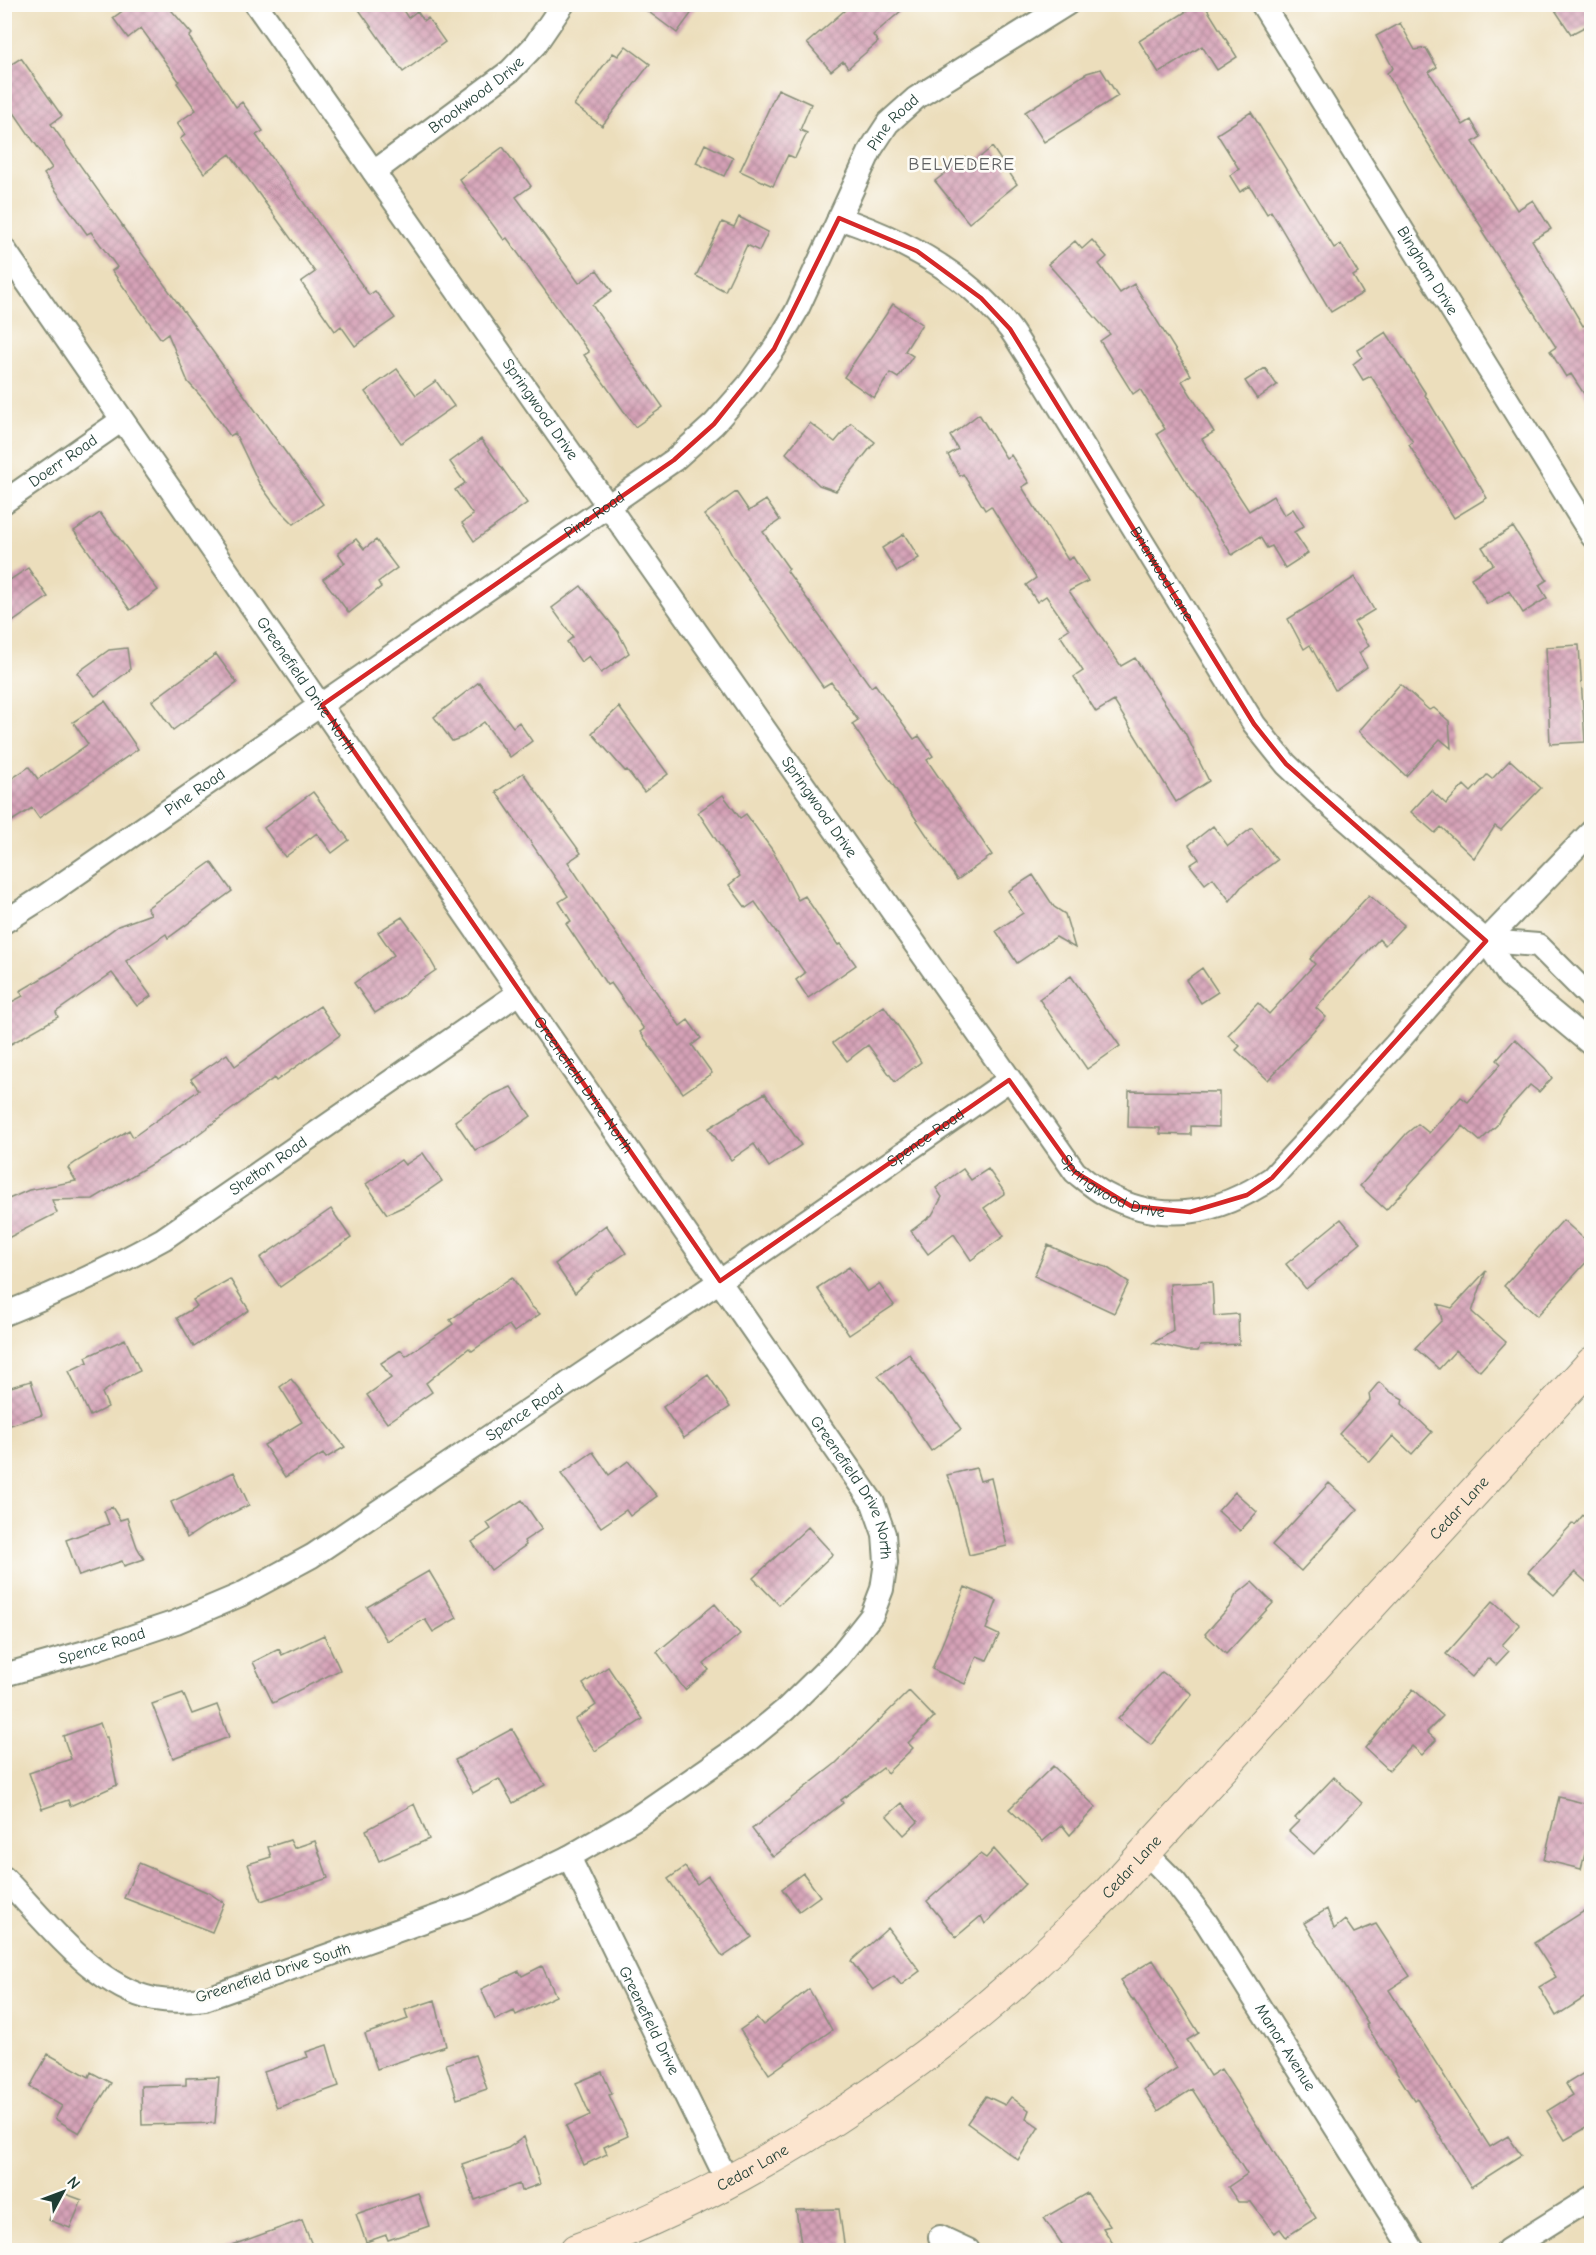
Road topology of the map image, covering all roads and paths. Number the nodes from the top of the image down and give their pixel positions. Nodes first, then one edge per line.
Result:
1 (256, 4) edge
2 (563, 4) edge
3 (1067, 4) edge
4 (1262, 4) edge
5 (374, 172) junction
6 (839, 218) junction
7 (4, 249) edge
8 (122, 420) junction
9 (4, 502) edge
10 (608, 507) junction
11 (1592, 536) edge
12 (322, 705) junction
13 (1592, 831) edge
14 (4, 922) edge
15 (1486, 941) junction
16 (520, 992) junction
17 (1592, 999) edge
18 (1592, 1045) edge
19 (1009, 1080) junction
20 (720, 1281) junction
21 (4, 1314) edge
22 (1592, 1363) edge
23 (4, 1675) edge
24 (1146, 1853) junction
25 (569, 1857) junction
26 (4, 1878) edge
27 (728, 2182) junction
28 (1592, 2197) edge
29 (940, 2237) dead end
30 (576, 2250) edge
31 (968, 2250) edge
32 (1413, 2250) edge
33 (1508, 2250) edge

1 - 5 street, Springwood Drive
2 - 5 street, Brookwood Drive
3 - 6 street, Pine Road
4 - 11 street, Bingham Drive
5 - 10 street, Springwood Drive
6 - 10 street, Pine Road
6 - 15 street, Briarwood Lane
7 - 8 street, Greenefield Drive North
8 - 9 street, Doerr Road
8 - 12 street, Greenefield Drive North
10 - 12 street, Pine Road
10 - 19 street, Springwood Drive
12 - 14 street, Pine Road
12 - 16 street, Greenefield Drive North
13 - 15 street
15 - 17 street
15 - 18 street, Briarwood Lane
15 - 19 street, Springwood Drive
16 - 20 street, Greenefield Drive North
16 - 21 street, Shelton Road
19 - 20 street, Spence Road
20 - 23 street, Spence Road
20 - 25 street, Greenefield Drive North
22 - 24 main road, Cedar Lane
24 - 27 main road, Cedar Lane
24 - 32 street, Manor Avenue
25 - 26 street, Greenefield Drive South
25 - 27 street, Greenefield Drive
27 - 30 main road, Cedar Lane
28 - 33 street
29 - 31 street

